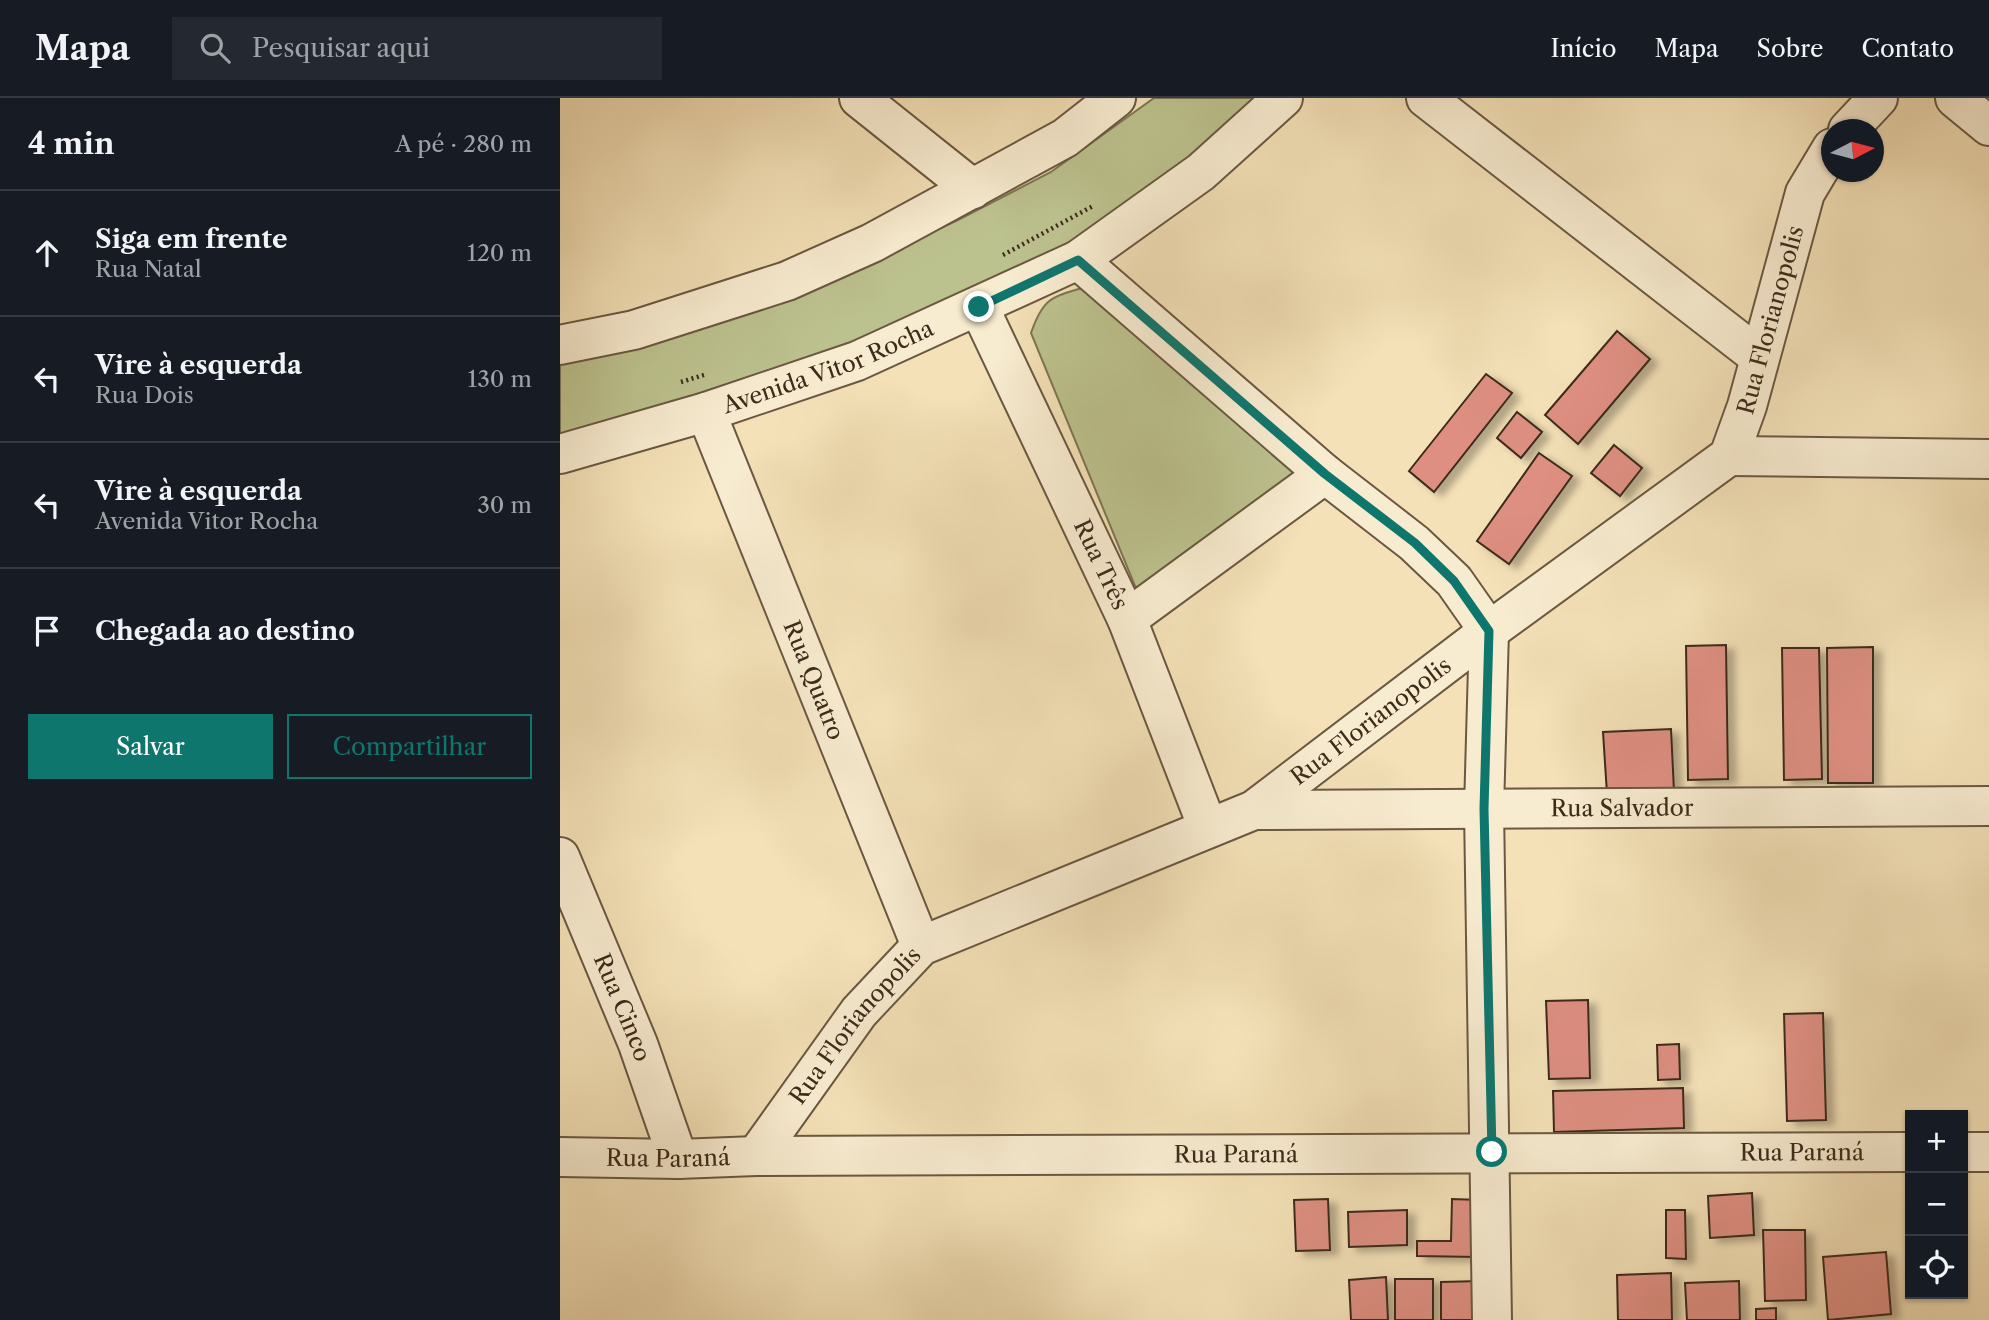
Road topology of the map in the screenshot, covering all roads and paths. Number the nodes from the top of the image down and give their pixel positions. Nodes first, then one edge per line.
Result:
1 (859, 98) edge
2 (1116, 98) edge
3 (1283, 98) edge
4 (1426, 98) edge
5 (1878, 98) edge
6 (1955, 98) edge
7 (1858, 119) edge
8 (1989, 126) edge
9 (1821, 166) edge
10 (973, 189) junction
11 (1096, 204) dead end
12 (993, 260) dead end
13 (1078, 260) junction
14 (979, 307) junction
15 (560, 345) edge
16 (1758, 356) junction
17 (716, 371) dead end
18 (678, 383) dead end
19 (706, 412) junction
20 (560, 454) edge
21 (1729, 456) junction
22 (1989, 458) edge
23 (1325, 474) junction
24 (1127, 619) junction
25 (1489, 631) junction
26 (1989, 806) edge
27 (1484, 809) junction
28 (1254, 810) junction
29 (1208, 828) junction
30 (560, 857) edge
31 (921, 946) junction
32 (1492, 1152) junction
33 (1905, 1152) edge
34 (1968, 1152) edge
35 (1989, 1152) edge
36 (756, 1156) junction
37 (560, 1157) edge
38 (678, 1159) junction
39 (1492, 1320) edge

1 - 10 street
2 - 10 street
3 - 13 street, Avenida Vitor Rocha
4 - 16 street
5 - 7 street
6 - 8 street
9 - 16 street, Rua Florianopolis
10 - 15 street
11 - 12 path
13 - 14 street, Avenida Vitor Rocha
13 - 23 street
14 - 19 street, Avenida Vitor Rocha
14 - 24 street, Rua Três
16 - 21 street, Rua Florianopolis
17 - 18 path
19 - 20 street, Avenida Vitor Rocha
19 - 31 street, Rua Quatro
21 - 22 street
21 - 25 street, Rua Florianopolis
23 - 24 street
23 - 25 street
24 - 29 street, Rua Três
25 - 27 street
25 - 28 street, Rua Florianopolis
26 - 27 street, Rua Salvador
27 - 28 street, Rua Salvador
27 - 32 street
28 - 29 street, Rua Florianopolis
29 - 31 street, Rua Florianopolis
30 - 38 street, Rua Cinco
31 - 36 street, Rua Florianopolis
32 - 33 street, Rua Paraná
32 - 36 street, Rua Paraná
32 - 39 street
34 - 35 street
36 - 38 street, Rua Paraná
37 - 38 street, Rua Paraná

